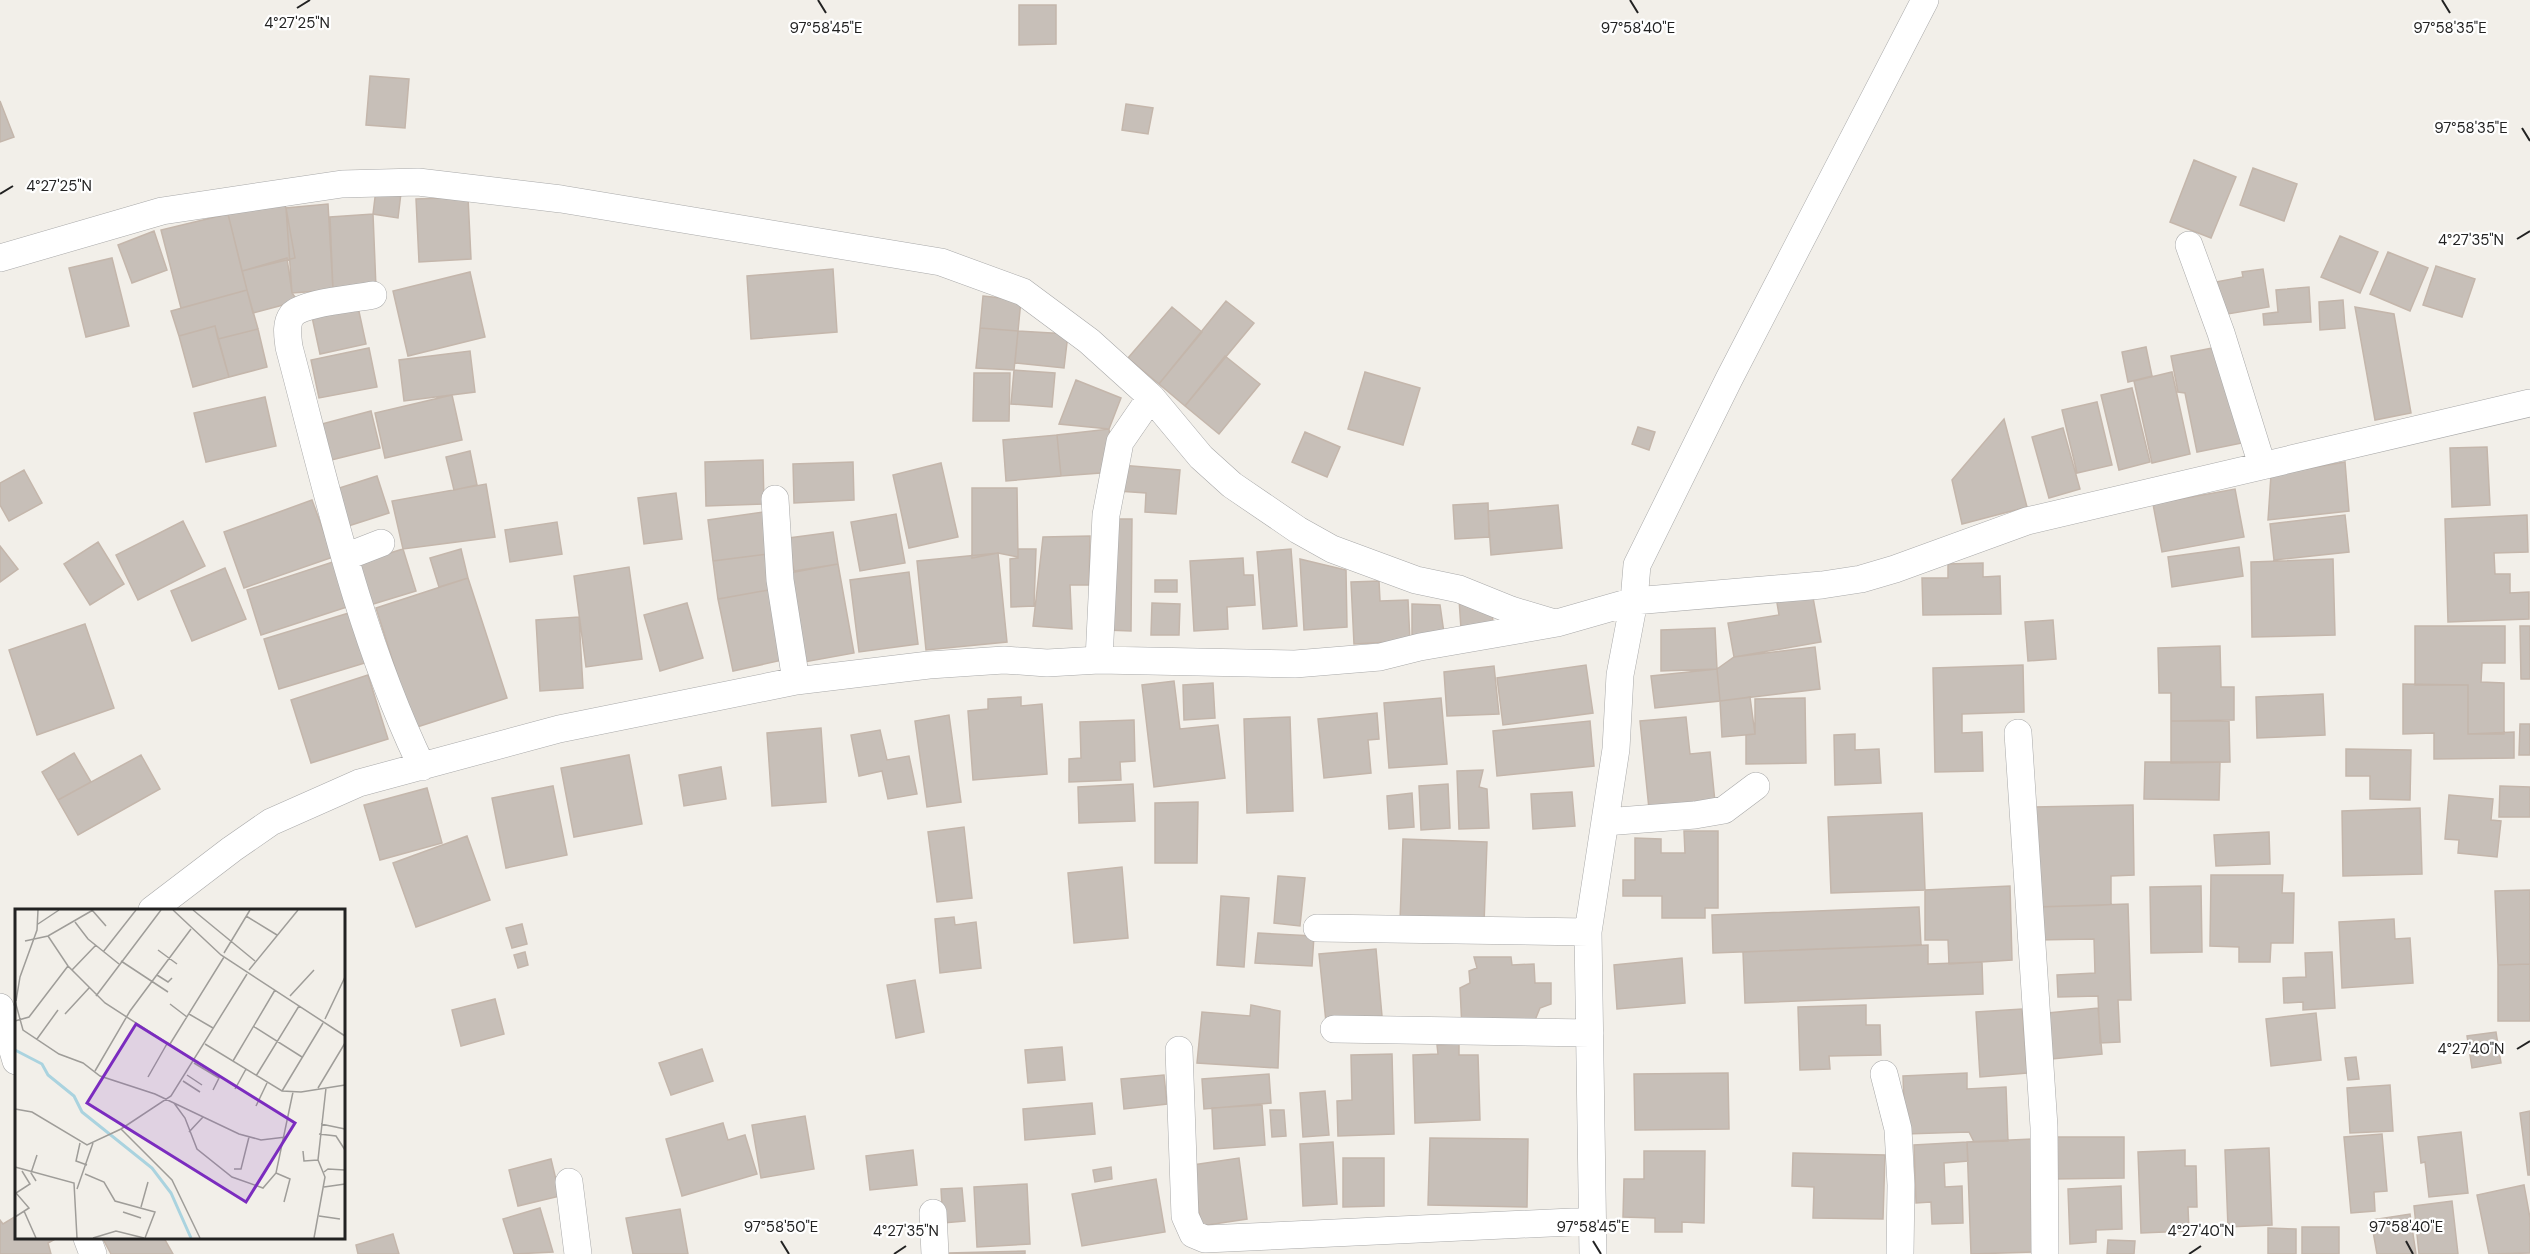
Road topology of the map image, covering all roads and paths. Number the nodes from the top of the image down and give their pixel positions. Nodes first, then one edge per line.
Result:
1 (1925, 0) edge
2 (2189, 245) dead end
3 (0, 258) edge
4 (373, 295) dead end
5 (1151, 397) junction
6 (2530, 403) edge
7 (2262, 465) junction
8 (775, 499) dead end
9 (381, 543) dead end
10 (345, 557) junction
11 (1634, 601) junction
12 (1557, 623) junction
13 (1099, 660) junction
14 (796, 681) junction
15 (2018, 732) dead end
16 (422, 767) junction
17 (1756, 786) dead end
18 (1605, 822) junction
19 (153, 909) edge
20 (1317, 928) dead end
21 (1588, 932) junction
22 (0, 1007) edge
23 (1334, 1029) dead end
24 (12, 1031) edge
25 (1590, 1033) junction
26 (1179, 1050) dead end
27 (15, 1054) edge
28 (1884, 1074) dead end
29 (569, 1182) dead end
30 (933, 1213) dead end
31 (1593, 1221) junction
32 (87, 1239) edge
33 (93, 1254) edge
34 (578, 1254) edge
35 (935, 1254) edge
36 (1593, 1254) edge
37 (1900, 1254) edge
38 (2045, 1254) edge

1 - 11 street
2 - 7 street
3 - 5 street
4 - 10 street
5 - 12 street
5 - 13 street
6 - 7 street
7 - 11 street
8 - 14 street
9 - 10 street
10 - 16 street
11 - 12 street
11 - 18 street
12 - 13 street
13 - 14 street
14 - 16 street
15 - 38 street
16 - 19 street
17 - 18 street
18 - 21 street
20 - 21 street
21 - 25 street
22 - 24 street
23 - 25 street
24 - 27 street
25 - 31 street
26 - 31 street
28 - 37 street
29 - 34 street
30 - 35 street
31 - 36 street
32 - 33 street

